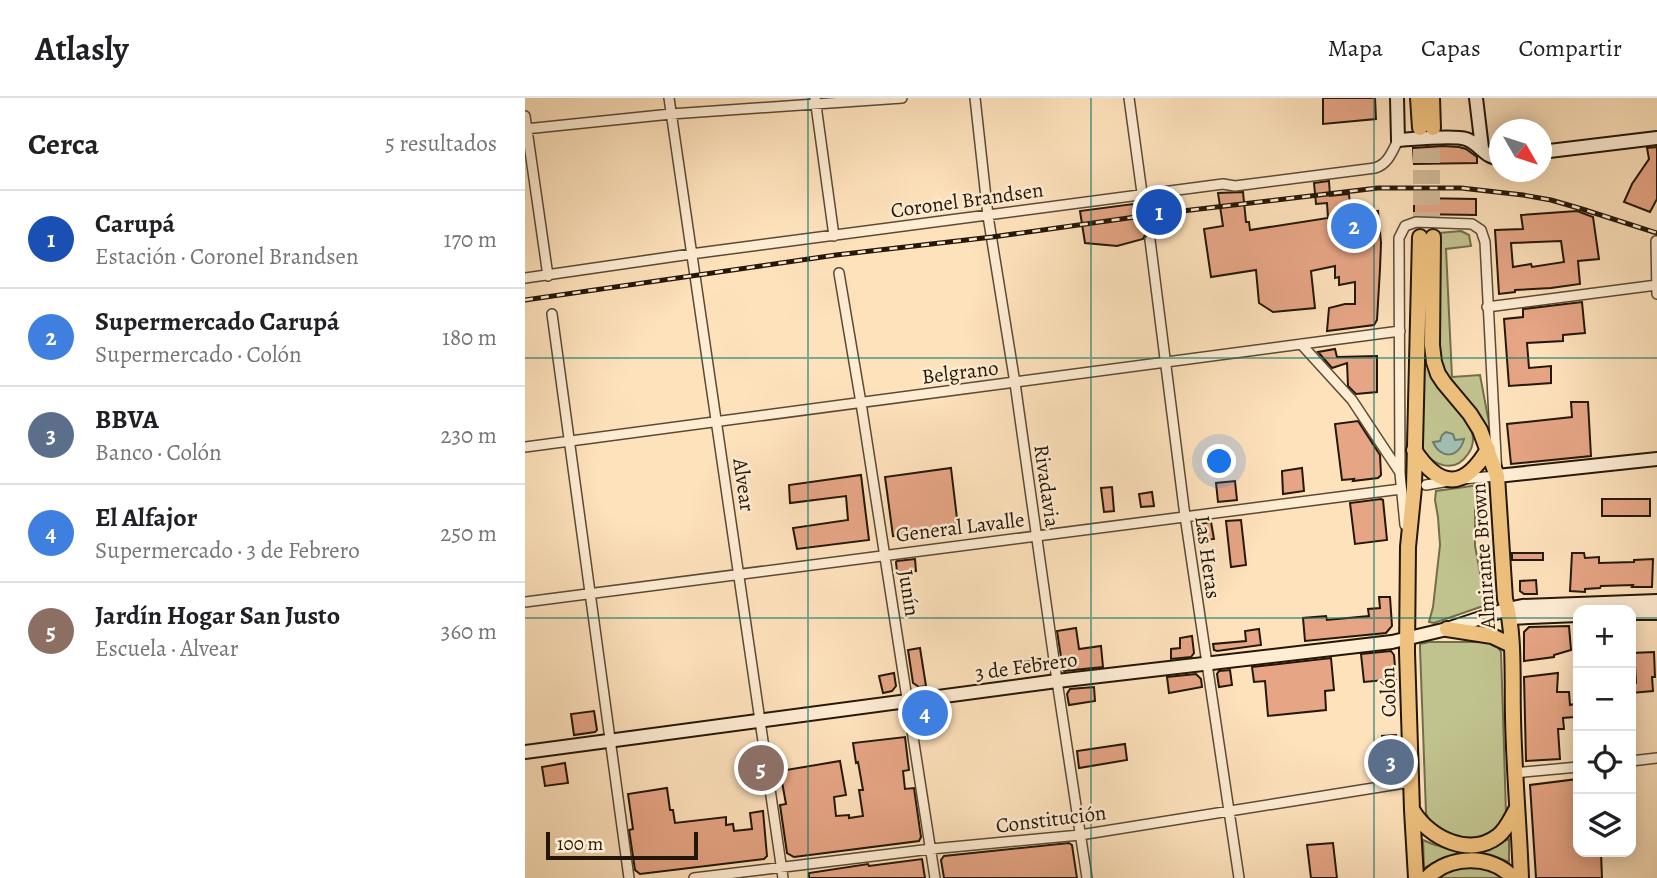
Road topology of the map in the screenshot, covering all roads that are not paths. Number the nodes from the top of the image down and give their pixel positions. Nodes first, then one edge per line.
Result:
1 (669, 98) edge
2 (902, 98) edge
3 (975, 98) edge
4 (1129, 98) edge
5 (1397, 98) edge
6 (1418, 98) edge
7 (1431, 98) edge
8 (1476, 98) edge
9 (815, 101) edge
10 (671, 114) junction
11 (525, 116) edge
12 (1478, 122) junction
13 (526, 129) edge
14 (1464, 138) junction
15 (1657, 138) edge
16 (1398, 139) junction
17 (1482, 148) junction
18 (1552, 151) edge
19 (1489, 155) edge
20 (1142, 193) junction
21 (988, 216) junction
22 (1405, 226) joint
23 (834, 236) junction
24 (1150, 240) dead end
25 (1656, 241) edge
26 (691, 254) junction
27 (839, 273) dead end
28 (548, 276) junction
29 (525, 278) edge
30 (1657, 285) edge
31 (1657, 294) edge
32 (1487, 307) junction
33 (552, 314) dead end
34 (1400, 331) junction
35 (1301, 344) junction
36 (1166, 363) junction
37 (1015, 383) junction
38 (862, 403) junction
39 (717, 422) junction
40 (1496, 429) junction
41 (569, 442) junction
42 (525, 447) edge
43 (1488, 449) junction
44 (1415, 450) junction
45 (1657, 459) edge
46 (1400, 473) junction
47 (1497, 476) junction
48 (1458, 480) junction
49 (1426, 485) dead end
50 (1401, 488) junction
51 (1185, 516) junction
52 (1037, 535) junction
53 (1408, 547) junction
54 (885, 555) junction
55 (739, 574) junction
56 (590, 593) junction
57 (525, 601) edge
58 (1657, 601) edge
59 (1508, 613) junction
60 (1636, 613) edge
61 (1657, 613) edge
62 (1573, 615) edge
63 (1447, 629) junction
64 (1408, 638) junction
65 (1511, 645) junction
66 (1206, 663) junction
67 (1057, 681) junction
68 (908, 701) junction
69 (761, 721) junction
70 (610, 740) junction
71 (525, 752) edge
72 (1657, 758) edge
73 (1636, 760) edge
74 (1573, 768) edge
75 (1514, 774) junction
76 (1411, 782) junction
77 (1517, 808) junction
78 (1412, 810) junction
79 (1230, 811) junction
80 (1080, 835) junction
81 (931, 849) junction
82 (783, 873) edge
83 (629, 878) edge
84 (694, 878) edge
85 (935, 878) edge
86 (1087, 878) edge
87 (1239, 878) edge
88 (1416, 878) edge
89 (1427, 878) edge
90 (1513, 878) edge
91 (1521, 878) edge

1 - 10 street, Alvear
2 - 9 street
3 - 21 street, Rivadavia
4 - 20 street
5 - 16 street
6 - 7 main road
8 - 12 street
9 - 10 street
9 - 23 street
10 - 13 street
10 - 26 street, Alvear
11 - 13 street
12 - 14 street
12 - 17 street
13 - 28 street
14 - 16 street
14 - 17 street
15 - 18 street
16 - 20 street, Coronel Brandsen
17 - 19 street
20 - 21 street, Coronel Brandsen
21 - 23 street, Coronel Brandsen
21 - 37 street, Rivadavia
22 - 32 street, Almirante Brown
22 - 34 street, Colón
23 - 26 street, Coronel Brandsen
24 - 36 street, Las Heras
25 - 30 street
26 - 28 street, Coronel Brandsen
26 - 39 street, Alvear
27 - 38 street, Junín
28 - 29 street, Coronel Brandsen
30 - 31 street
30 - 32 street
32 - 40 street, Almirante Brown
33 - 41 street
34 - 35 street, Belgrano
34 - 46 street, Colón
35 - 36 street, Belgrano
35 - 46 street
36 - 37 street, Belgrano
36 - 51 street, Las Heras
37 - 38 street, Belgrano
37 - 52 street, Rivadavia
38 - 39 street, Belgrano
38 - 54 street, Junín
39 - 41 street, Belgrano
39 - 55 street, Alvear
40 - 43 street
40 - 47 street, Almirante Brown
41 - 42 street, Belgrano
41 - 56 street
43 - 44 main road, Colón
43 - 47 main road
43 - 48 main road
44 - 48 main road
44 - 53 main road, Colón
45 - 47 street
46 - 50 street, Colón
47 - 48 street
47 - 59 main road, Almirante Brown
48 - 49 street
50 - 51 street, General Lavalle
50 - 53 street, Colón
51 - 52 street, General Lavalle
51 - 66 street, Las Heras
52 - 54 street, General Lavalle
52 - 67 street, Rivadavia
53 - 64 main road, Colón
54 - 55 street, General Lavalle
54 - 68 street, Junín
55 - 56 street, General Lavalle
55 - 69 street, Alvear
56 - 57 street, General Lavalle
56 - 70 street
58 - 59 street
59 - 62 street
59 - 63 street, 3 de Febrero
59 - 65 main road, Almirante Brown
60 - 61 street
63 - 64 street, 3 de Febrero
63 - 65 main road
64 - 66 street, 3 de Febrero
64 - 76 main road, Colón
65 - 75 main road, Almirante Brown
66 - 67 street, 3 de Febrero
66 - 79 street, Las Heras
67 - 68 street, 3 de Febrero
67 - 80 street, Rivadavia
68 - 69 street, 3 de Febrero
68 - 81 street, Junín
69 - 70 street, 3 de Febrero
69 - 82 street, Alvear
70 - 71 street, 3 de Febrero
70 - 83 street
72 - 73 street
74 - 75 street
75 - 77 main road, Almirante Brown
76 - 78 main road, Colón
76 - 79 street, Constitución
77 - 78 main road
77 - 91 main road, Almirante Brown
78 - 88 main road, Colón
79 - 80 street, Constitución
79 - 87 street, Las Heras
80 - 81 street, Constitución
80 - 86 street, Rivadavia
81 - 82 street, Constitución
81 - 85 street, Junín
82 - 84 street, Constitución
89 - 90 main road

